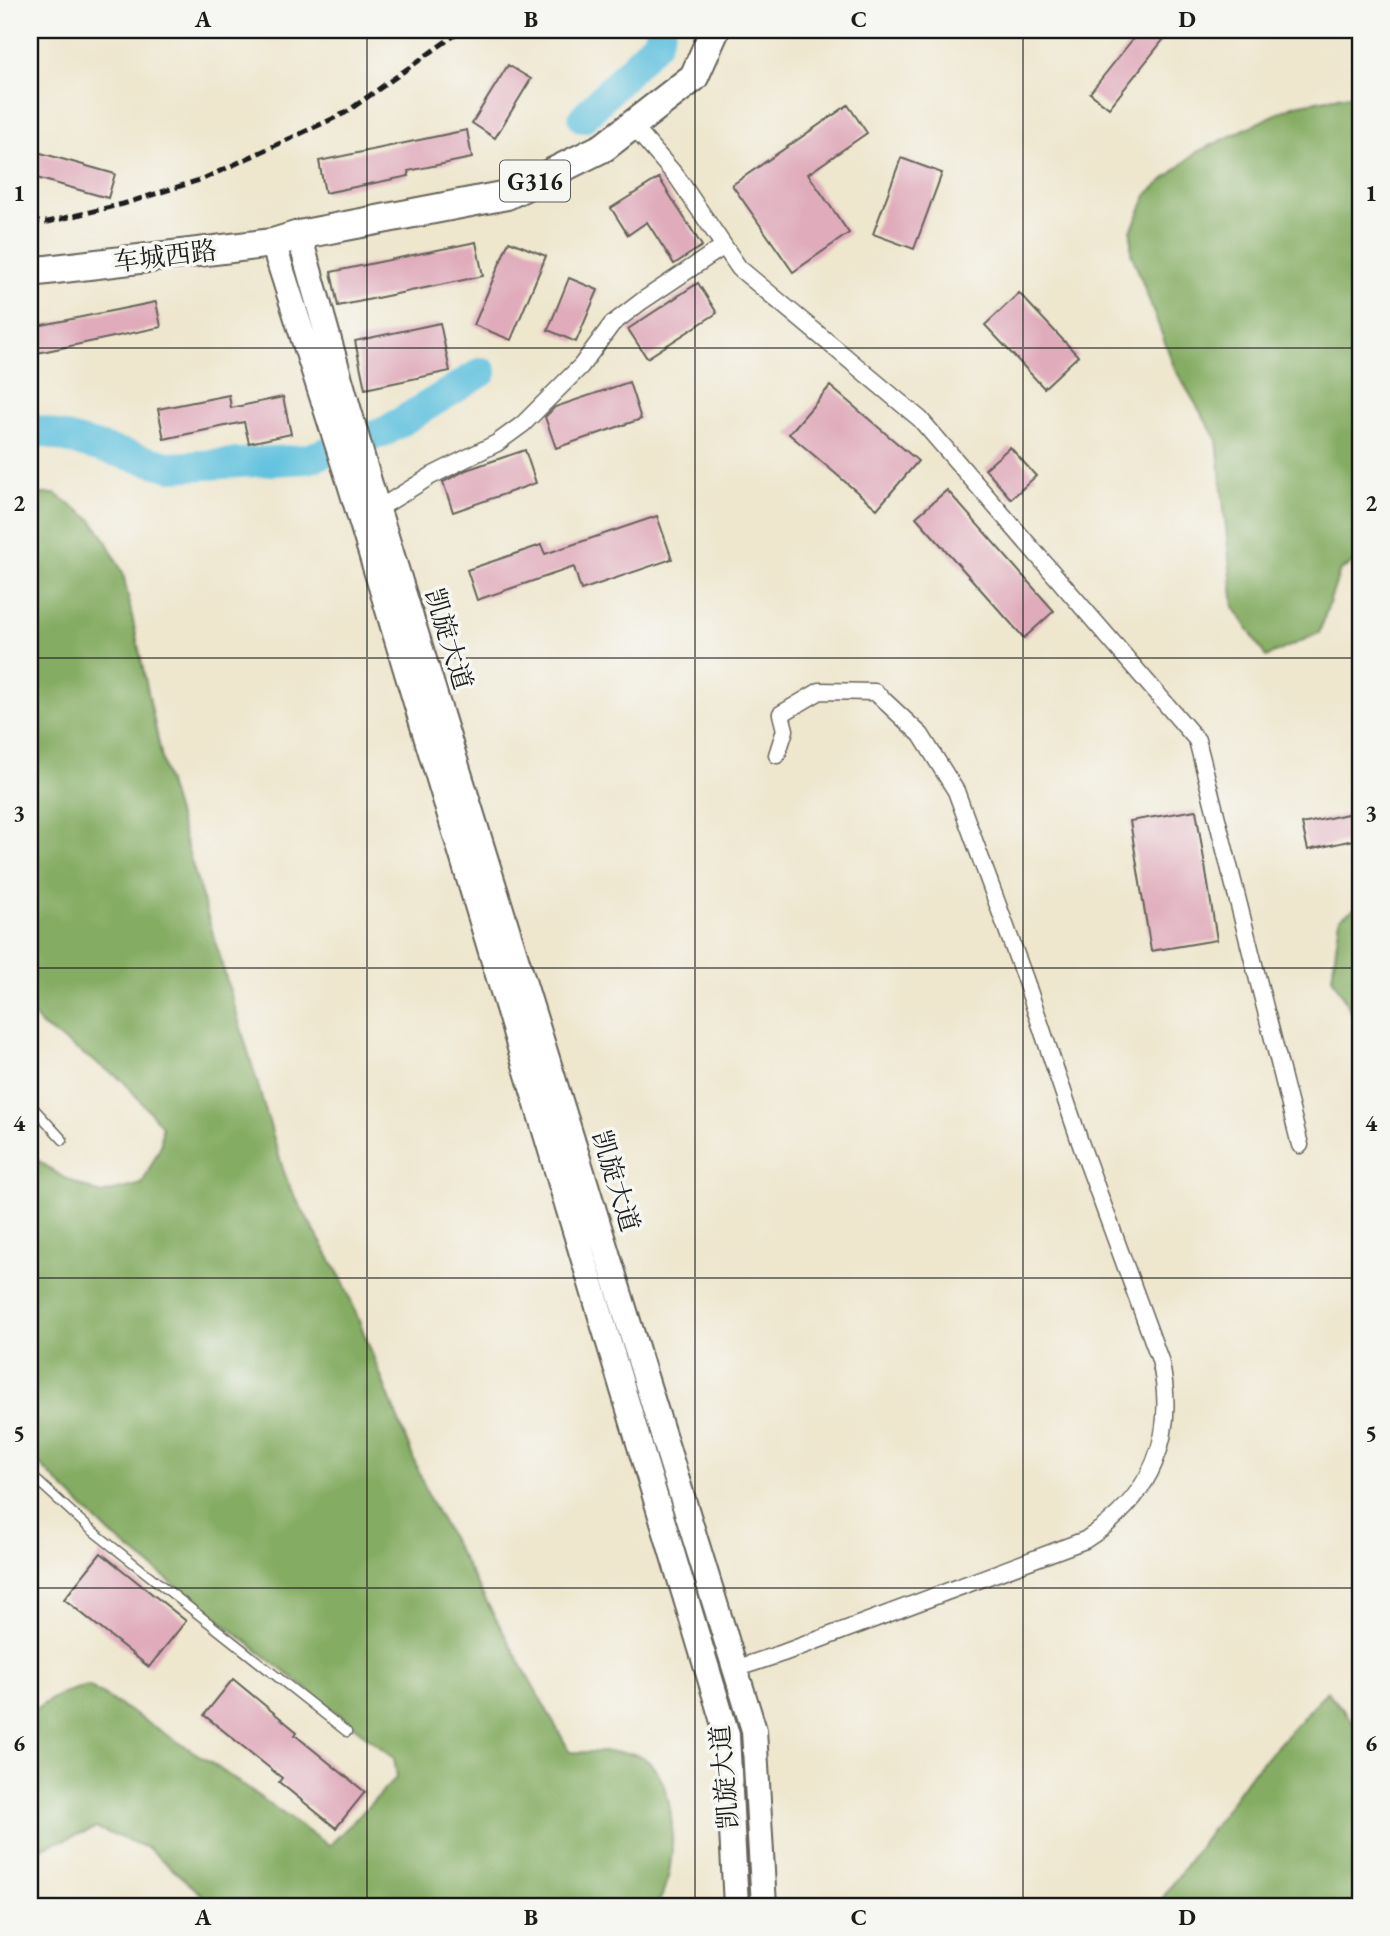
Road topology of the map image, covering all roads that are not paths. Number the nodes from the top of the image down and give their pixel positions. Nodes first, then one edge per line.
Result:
1 (715, 30) edge
2 (632, 125) junction
3 (286, 239) junction
4 (724, 246) junction
5 (30, 272) edge
6 (360, 484) junction
7 (378, 509) junction
8 (777, 755) dead end
9 (30, 1104) edge
10 (63, 1140) dead end
11 (1300, 1145) dead end
12 (30, 1474) edge
13 (735, 1668) junction
14 (347, 1732) dead end
15 (736, 1906) edge
16 (764, 1906) edge

1 - 2 highway, G316
2 - 3 highway, G316
2 - 4 street
3 - 5 highway, 车城西路 / G316
3 - 6 main road
4 - 7 street
4 - 11 street
6 - 7 main road, 凯旋大道
6 - 15 main road, 凯旋大道
7 - 13 main road, 凯旋大道
8 - 13 street
9 - 10 lane
12 - 14 lane
13 - 16 main road, 凯旋大道

